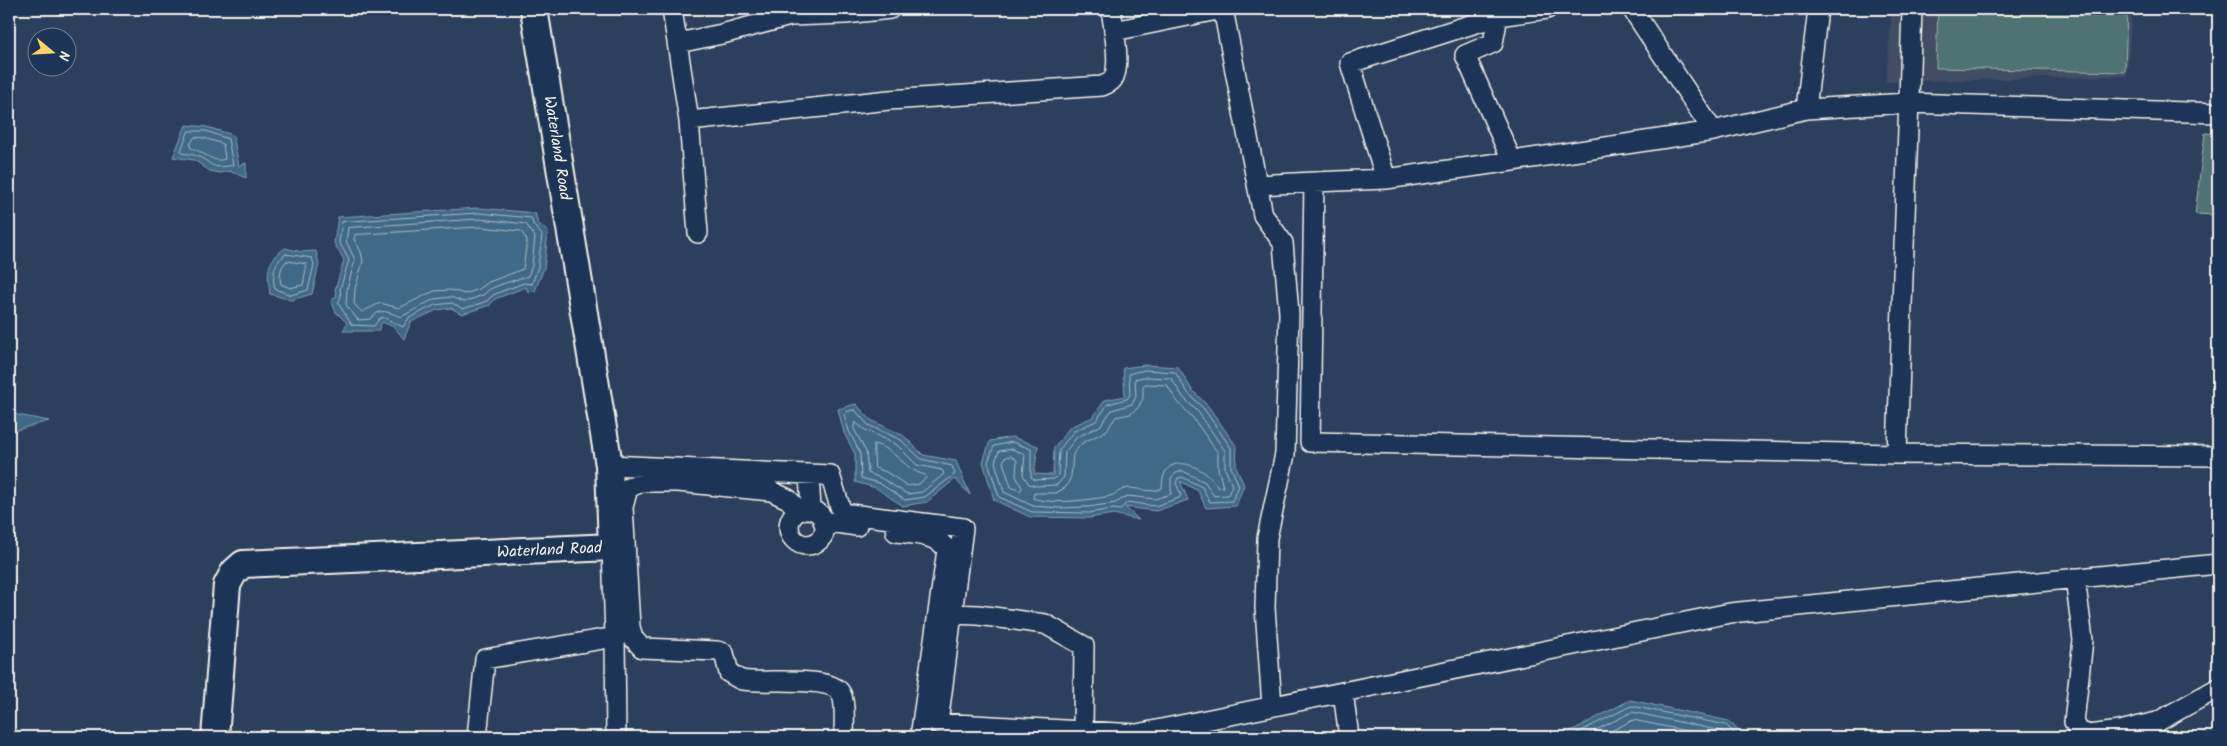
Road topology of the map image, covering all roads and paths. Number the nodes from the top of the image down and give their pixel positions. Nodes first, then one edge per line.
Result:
1 (534, 9) edge
2 (672, 9) edge
3 (890, 9) edge
4 (1111, 9) edge
5 (1222, 9) edge
6 (1547, 9) edge
7 (1632, 9) edge
8 (1818, 9) edge
9 (1912, 9) edge
10 (1498, 16) junction
11 (1114, 31) junction
12 (678, 43) junction
13 (1908, 104) junction
14 (1806, 109) junction
15 (2218, 113) edge
16 (689, 122) junction
17 (1713, 131) junction
18 (1512, 162) junction
19 (1386, 179) junction
20 (1314, 182) junction
21 (1257, 185) junction
22 (698, 233) dead end
23 (1897, 454) junction
24 (2218, 456) edge
25 (610, 465) junction
26 (809, 474) junction
27 (811, 514) junction
28 (612, 547) junction
29 (2218, 564) edge
30 (2075, 578) junction
31 (952, 614) junction
32 (615, 637) junction
33 (2218, 688) edge
34 (1343, 692) junction
35 (1272, 706) junction
36 (937, 730) edge
37 (1083, 731) junction
38 (1018, 733) edge
39 (215, 737) edge
40 (477, 737) edge
41 (616, 737) edge
42 (844, 737) edge
43 (920, 737) edge
44 (1344, 737) edge

1 - 25 main road, Waterland Road
2 - 12 street
3 - 12 street
4 - 11 street
5 - 11 street
5 - 21 street
6 - 10 street
7 - 17 street
8 - 14 street
9 - 13 street
10 - 18 street
10 - 19 street
11 - 16 street
12 - 16 street
13 - 14 street
13 - 15 street
13 - 23 street
14 - 17 street
16 - 22 street
17 - 18 street
18 - 19 street
19 - 20 street
20 - 21 street
20 - 23 street
21 - 35 street
23 - 24 street
25 - 26 street
25 - 28 main road, Waterland Road
26 - 27 street
26 - 31 street
27 - 42 street
27 - 43 street
28 - 32 street
28 - 39 main road, Waterland Road
29 - 30 street
30 - 33 street
30 - 34 street
31 - 36 street
31 - 37 street
32 - 40 street
32 - 41 street
34 - 35 street
34 - 44 street
35 - 37 street
36 - 38 street
37 - 38 street

